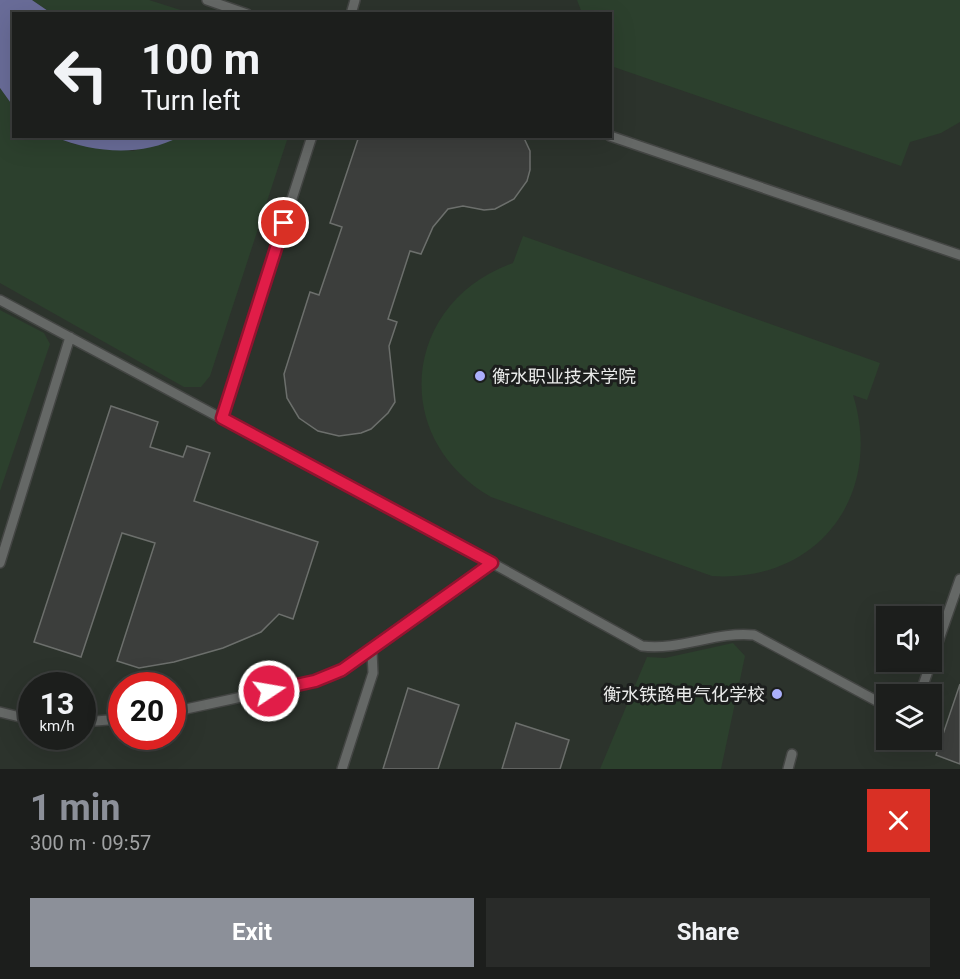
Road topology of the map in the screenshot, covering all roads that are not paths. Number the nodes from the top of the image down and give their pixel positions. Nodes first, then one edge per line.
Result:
1 (207, 0) edge
2 (241, 12) edge
3 (612, 137) edge
4 (311, 138) edge
5 (960, 255) edge
6 (0, 300) edge
7 (70, 337) junction
8 (222, 418) junction
9 (0, 563) edge
10 (492, 563) junction
11 (960, 579) edge
12 (372, 651) junction
13 (923, 684) edge
14 (876, 701) edge
15 (186, 709) edge
16 (0, 712) edge
17 (18, 716) edge
18 (792, 754) dead end
19 (342, 769) edge
20 (788, 769) edge

1 - 2 lane
3 - 5 lane
4 - 8 lane
6 - 7 lane
7 - 8 lane
7 - 9 lane
8 - 10 lane
10 - 12 lane
10 - 14 lane
11 - 13 lane
12 - 15 lane
12 - 19 lane
16 - 17 lane
18 - 20 lane

